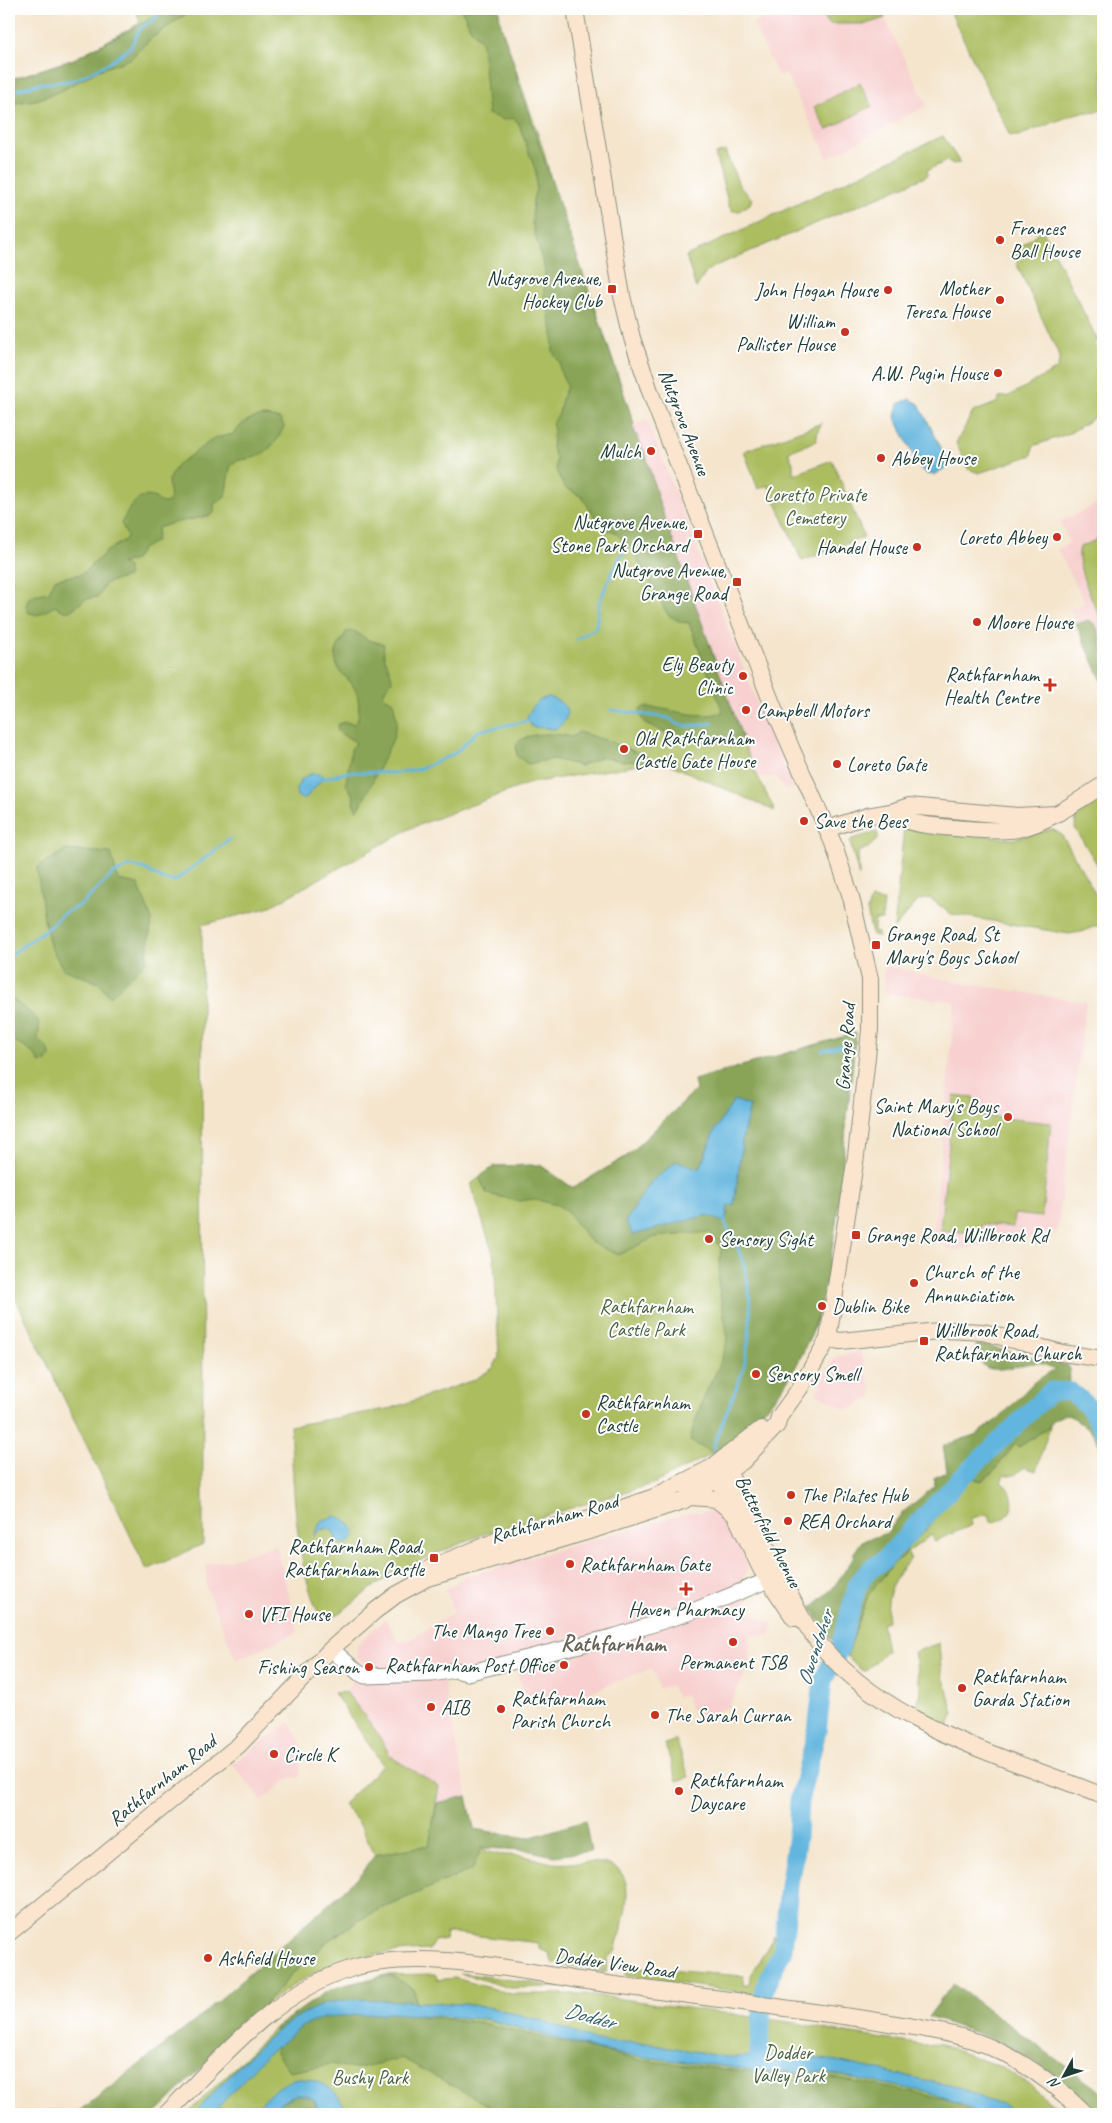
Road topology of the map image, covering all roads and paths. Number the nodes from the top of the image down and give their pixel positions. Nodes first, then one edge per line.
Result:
1 (575, 9) edge
2 (1103, 786) edge
3 (827, 829) junction
4 (828, 1339) junction
5 (1103, 1359) edge
6 (720, 1470) junction
7 (692, 1497) junction
8 (733, 1513) junction
9 (774, 1578) junction
10 (331, 1648) junction
11 (1103, 1796) edge
12 (9, 1933) edge
13 (166, 2114) edge
14 (1085, 2114) edge

1 - 3 main road, Nutgrove Avenue
2 - 3 main road
3 - 4 main road, Grange Road
4 - 5 main road
4 - 6 main road, Rathfarnham Road
6 - 7 main road, Rathfarnham Road
6 - 8 main road, Butterfield Avenue
6 - 9 main road, Butterfield Avenue
6 - 10 main road, Rathfarnham Road
7 - 8 main road
7 - 10 main road, Rathfarnham Road
8 - 9 main road, Butterfield Avenue
9 - 10 street
9 - 11 main road, Butterfield Avenue
10 - 12 main road, Rathfarnham Road
13 - 14 main road, Dodder View Road

